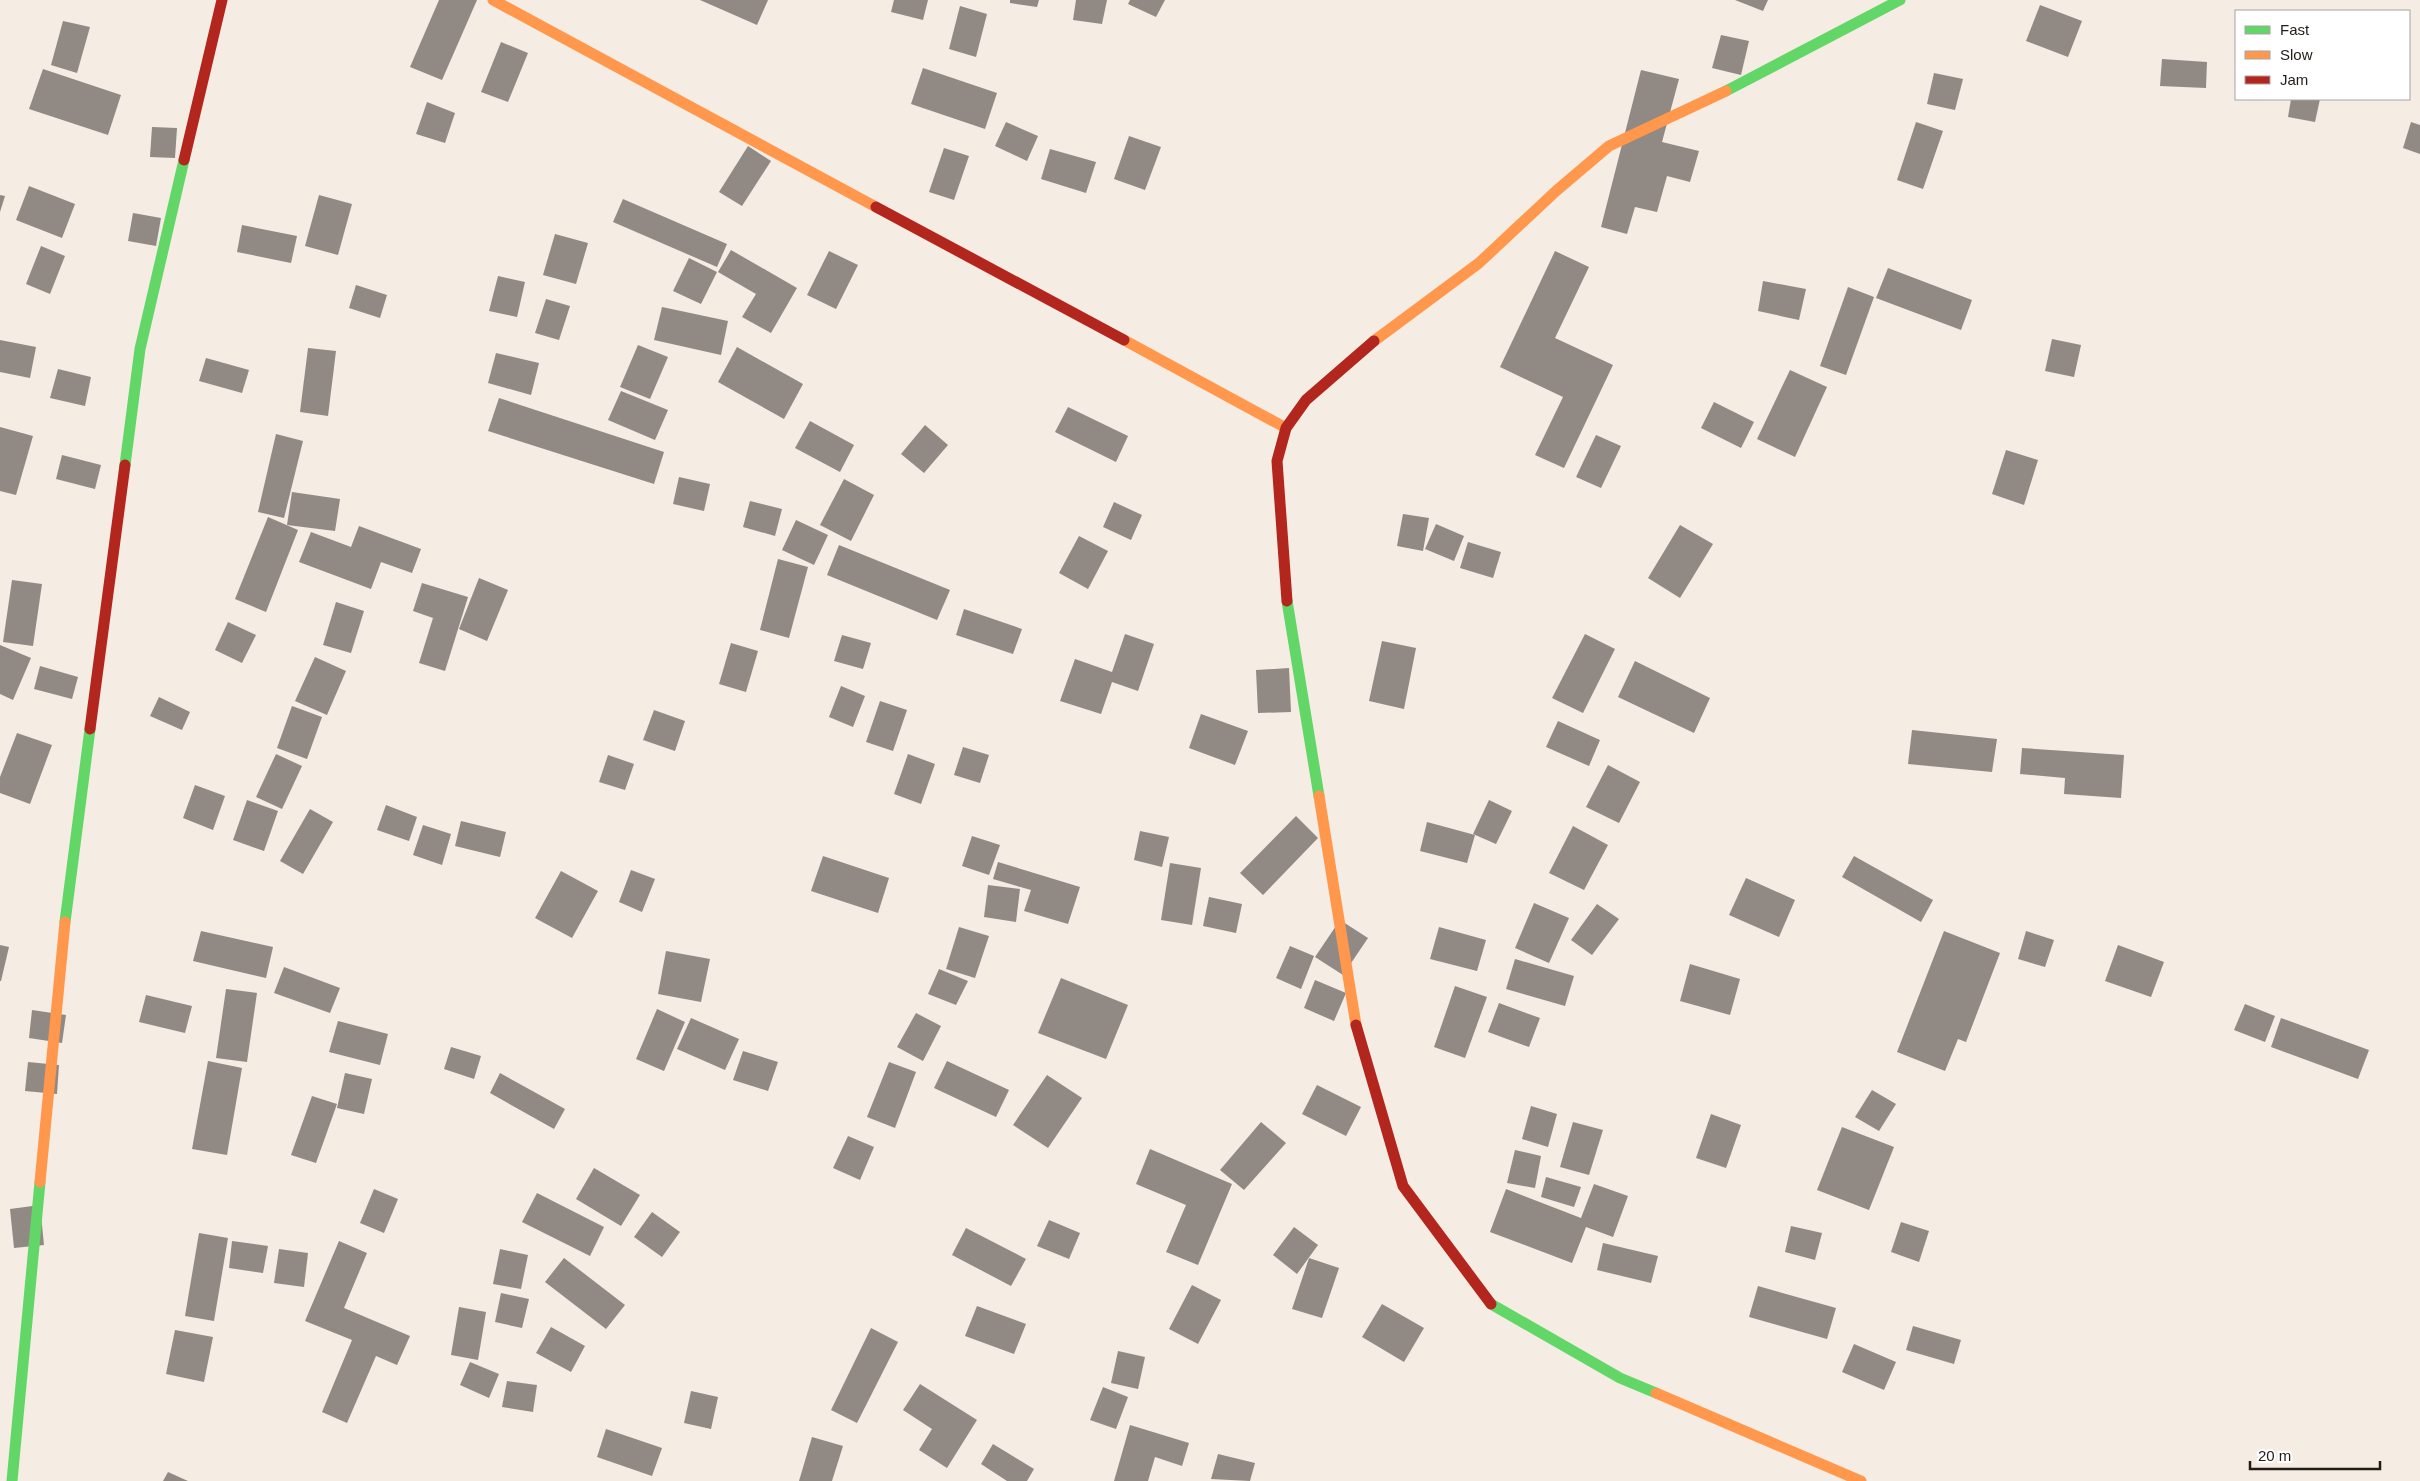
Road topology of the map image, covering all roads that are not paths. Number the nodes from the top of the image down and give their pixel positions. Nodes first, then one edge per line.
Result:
1 (222, 0) edge
2 (493, 0) edge
3 (1900, 0) edge
4 (1286, 428) junction
5 (12, 1481) edge
6 (1861, 1481) edge

1 - 5 street
2 - 4 street
3 - 4 street
4 - 6 street

